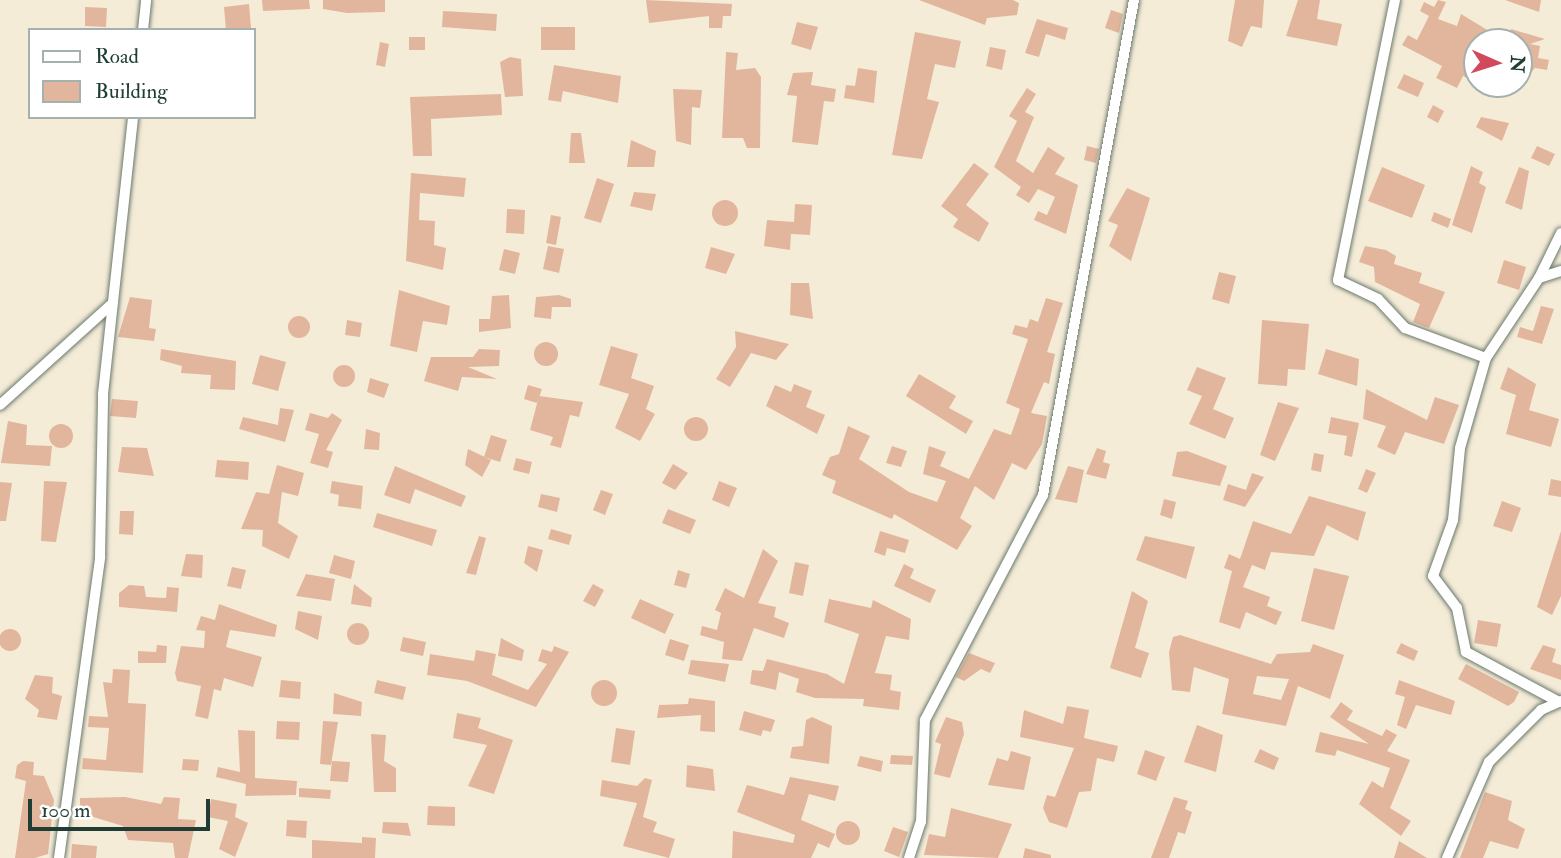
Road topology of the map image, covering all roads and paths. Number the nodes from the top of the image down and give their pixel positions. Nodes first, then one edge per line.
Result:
1 (146, 0) edge
2 (1135, 0) edge
3 (1395, 0) edge
4 (143, 28) edge
5 (134, 119) edge
6 (1561, 233) edge
7 (1561, 271) edge
8 (1539, 278) junction
9 (113, 303) junction
10 (1486, 358) junction
11 (0, 405) edge
12 (1560, 702) edge
13 (59, 858) edge
14 (909, 858) edge
15 (1447, 858) edge

1 - 4 street
2 - 14 street
3 - 10 street
5 - 9 street
6 - 8 street
7 - 8 street
8 - 10 street
9 - 11 street
9 - 13 street
10 - 12 street
12 - 15 street

